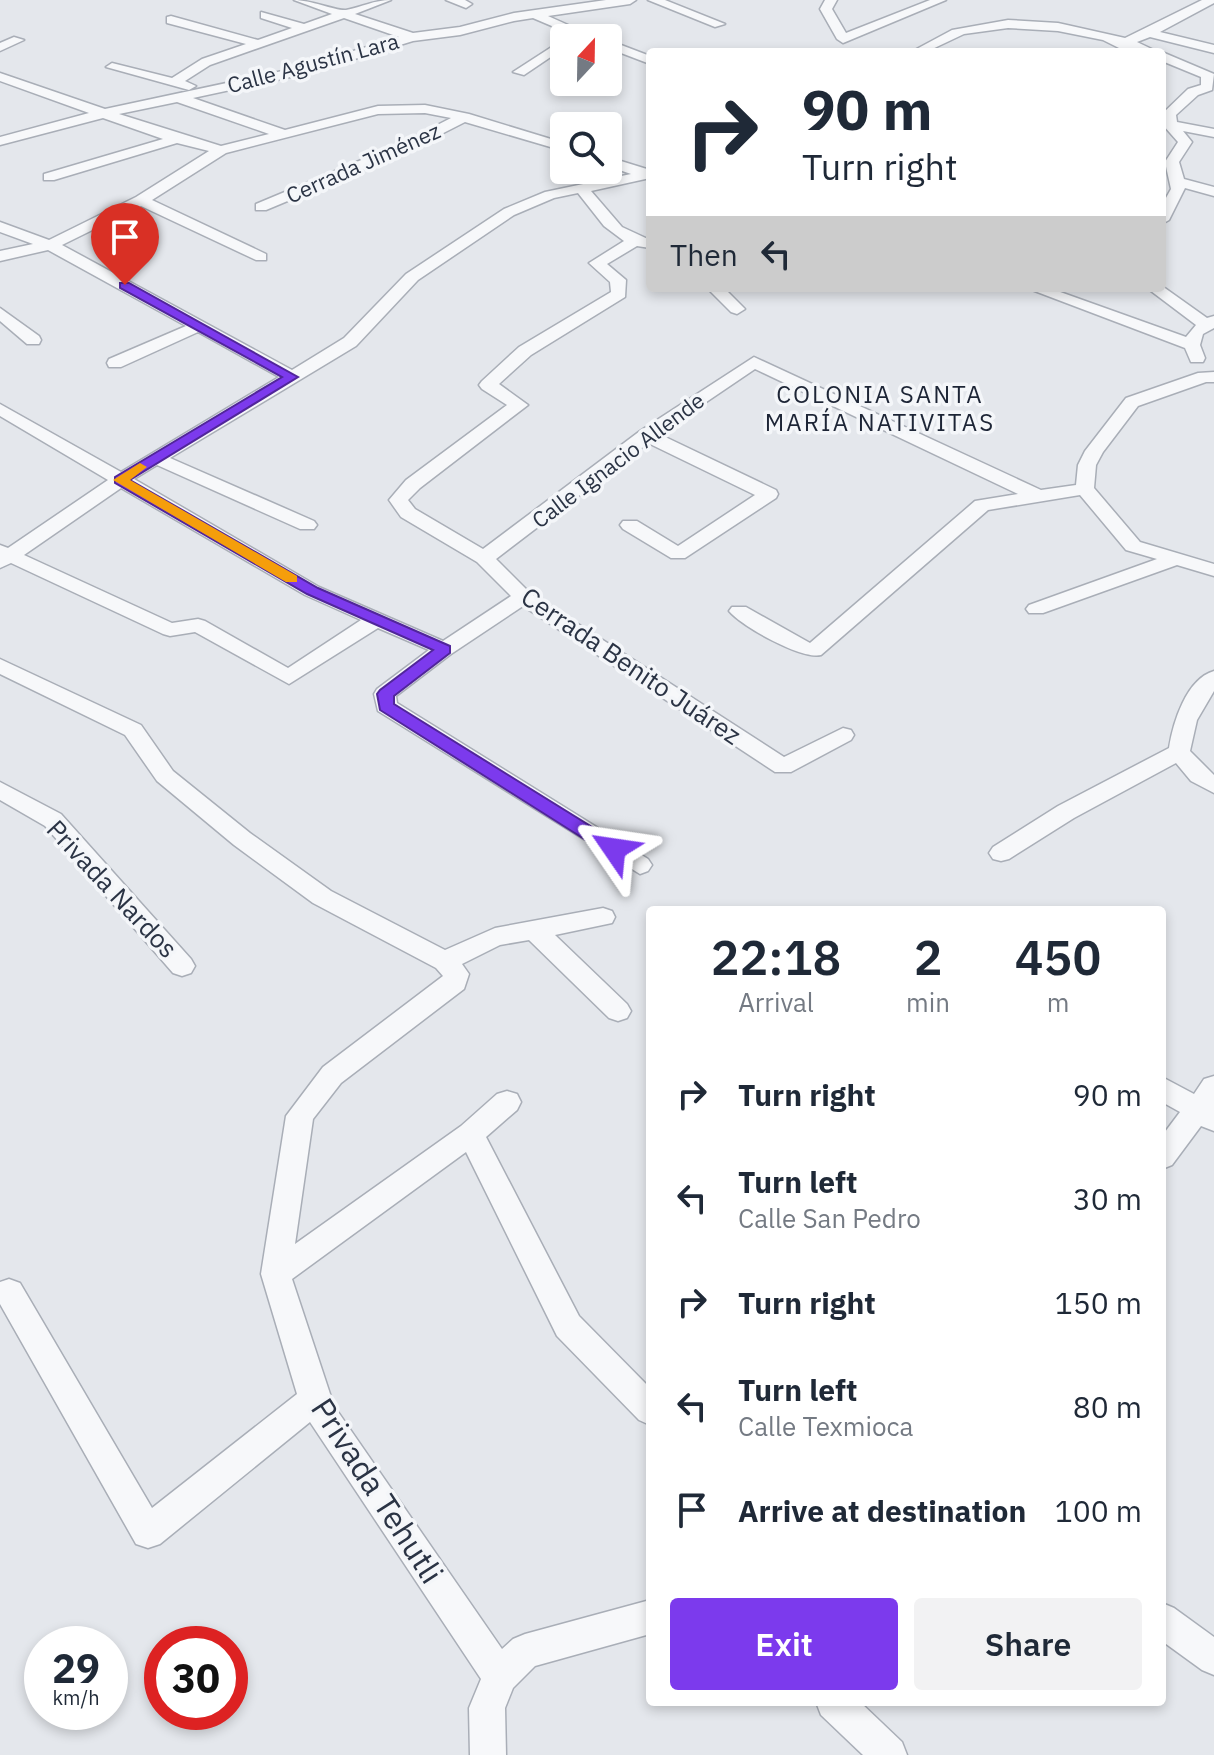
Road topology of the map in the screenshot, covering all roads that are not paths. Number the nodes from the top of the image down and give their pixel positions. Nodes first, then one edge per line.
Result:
1 (300, 0) edge
2 (385, 0) edge
3 (452, 0) edge
4 (630, 0) edge
5 (654, 0) edge
6 (831, 0) edge
7 (940, 0) edge
8 (1211, 0) edge
9 (466, 4) dead end
10 (346, 14) junction
11 (265, 15) dead end
12 (536, 15) junction
13 (171, 20) dead end
14 (555, 24) edge
15 (719, 24) dead end
16 (209, 28) junction
17 (307, 29) junction
18 (1150, 33) junction
19 (412, 37) junction
20 (180, 39) dead end
21 (843, 39) junction
22 (18, 40) dead end
23 (1128, 42) junction
24 (262, 45) junction
25 (0, 47) edge
26 (837, 48) edge
27 (925, 48) edge
28 (1114, 48) edge
29 (1142, 48) edge
30 (622, 49) edge
31 (1214, 49) edge
32 (550, 52) edge
33 (646, 58) edge
34 (1166, 58) edge
35 (112, 67) dead end
36 (519, 72) dead end
37 (0, 77) edge
38 (175, 82) junction
39 (1211, 88) edge
40 (207, 91) junction
41 (178, 97) junction
42 (101, 113) junction
43 (464, 117) junction
44 (1170, 125) junction
45 (281, 133) junction
46 (1214, 133) edge
47 (177, 139) junction
48 (0, 141) edge
49 (550, 143) edge
50 (221, 150) junction
51 (622, 167) edge
52 (49, 177) dead end
53 (645, 177) edge
54 (1179, 182) junction
55 (582, 188) junction
56 (1214, 192) edge
57 (141, 200) junction
58 (261, 207) dead end
59 (1166, 208) edge
60 (0, 227) edge
61 (642, 243) edge
62 (50, 245) junction
63 (0, 256) edge
64 (261, 257) dead end
65 (719, 292) edge
66 (1046, 292) edge
67 (1161, 292) edge
68 (737, 309) dead end
69 (0, 313) edge
70 (1210, 322) edge
71 (199, 326) junction
72 (33, 340) dead end
73 (1192, 345) junction
74 (115, 363) dead end
75 (292, 377) junction
76 (1209, 377) edge
77 (0, 409) edge
78 (646, 435) junction
79 (156, 458) junction
80 (120, 480) junction
81 (1085, 489) junction
82 (1036, 495) junction
83 (307, 525) dead end
84 (630, 525) dead end
85 (3, 557) edge
86 (484, 558) junction
87 (1174, 560) junction
88 (1214, 570) edge
89 (523, 597) junction
90 (1036, 609) dead end
91 (739, 611) dead end
92 (377, 619) junction
93 (444, 649) junction
94 (0, 666) edge
95 (1214, 678) edge
96 (843, 735) dead end
97 (1179, 752) junction
98 (1214, 785) edge
99 (0, 790) edge
100 (1001, 853) dead end
101 (640, 865) dead end
102 (603, 917) dead end
103 (534, 930) junction
104 (182, 966) dead end
105 (450, 972) junction
106 (618, 1011) dead end
107 (1214, 1087) edge
108 (1166, 1091) edge
109 (507, 1102) dead end
110 (1205, 1115) edge
111 (471, 1134) junction
112 (1166, 1153) edge
113 (276, 1274) junction
114 (9, 1292) dead end
115 (314, 1399) junction
116 (646, 1406) edge
117 (646, 1618) edge
118 (1166, 1623) edge
119 (1214, 1658) edge
120 (500, 1676) junction
121 (838, 1706) edge
122 (488, 1755) edge
123 (889, 1755) edge

1 - 10 street
2 - 10 street
3 - 9 street
4 - 12 street, Calle Agustín Lara
5 - 15 street
6 - 21 street
7 - 21 street
8 - 18 street
10 - 17 street
10 - 19 street
11 - 17 street
12 - 14 street
12 - 19 street, Calle Agustín Lara
13 - 16 street
16 - 20 street
16 - 24 street
17 - 24 street
18 - 23 street
18 - 31 street
19 - 40 street, Calle Agustín Lara
21 - 26 street
22 - 25 street
23 - 27 street
23 - 28 street
23 - 29 street
24 - 38 street
30 - 33 street
32 - 36 street
34 - 39 street
35 - 38 street
37 - 42 street
38 - 40 street
39 - 44 street
40 - 41 street, Calle Agustín Lara
41 - 42 street, Calle Agustín Lara
41 - 45 street
42 - 47 street
42 - 48 street, Calle Agustín Lara
43 - 45 street
43 - 49 street
43 - 58 street, Cerrada Jiménez
44 - 46 street
44 - 54 street
45 - 50 street
47 - 50 street
47 - 52 street
50 - 57 street
51 - 53 street
53 - 55 street
54 - 56 street
54 - 59 street
55 - 61 street
55 - 75 street
57 - 62 street
57 - 64 street
60 - 62 street
61 - 86 street, Cerrada Benito Juárez
62 - 63 street
62 - 71 street
65 - 68 street
66 - 73 street
67 - 70 street
69 - 72 street
70 - 73 street
71 - 74 street
71 - 75 street
73 - 76 street
75 - 79 street
76 - 81 street
77 - 80 street
78 - 82 street, Calle Ignacio Allende
78 - 84 street
78 - 86 street, Calle Ignacio Allende
79 - 80 street
79 - 83 street
80 - 85 street
80 - 92 street
81 - 82 street
81 - 87 street
82 - 91 street
85 - 92 street
86 - 89 street, Cerrada Benito Juárez
87 - 88 street
87 - 90 street
89 - 93 street
89 - 96 street, Cerrada Benito Juárez
92 - 93 street
93 - 101 street
94 - 105 street
95 - 97 street
97 - 98 street
97 - 100 street
99 - 104 street, Privada Nardos
102 - 103 street, Privada Tehutli
103 - 105 street, Privada Tehutli
103 - 106 street
105 - 113 street, Privada Tehutli
107 - 110 street
108 - 110 street
109 - 111 street
110 - 112 street
111 - 113 street
111 - 116 street
113 - 115 street, Privada Tehutli
114 - 115 street
115 - 120 street, Privada Tehutli
117 - 120 street
118 - 119 street
120 - 122 street
121 - 123 street

